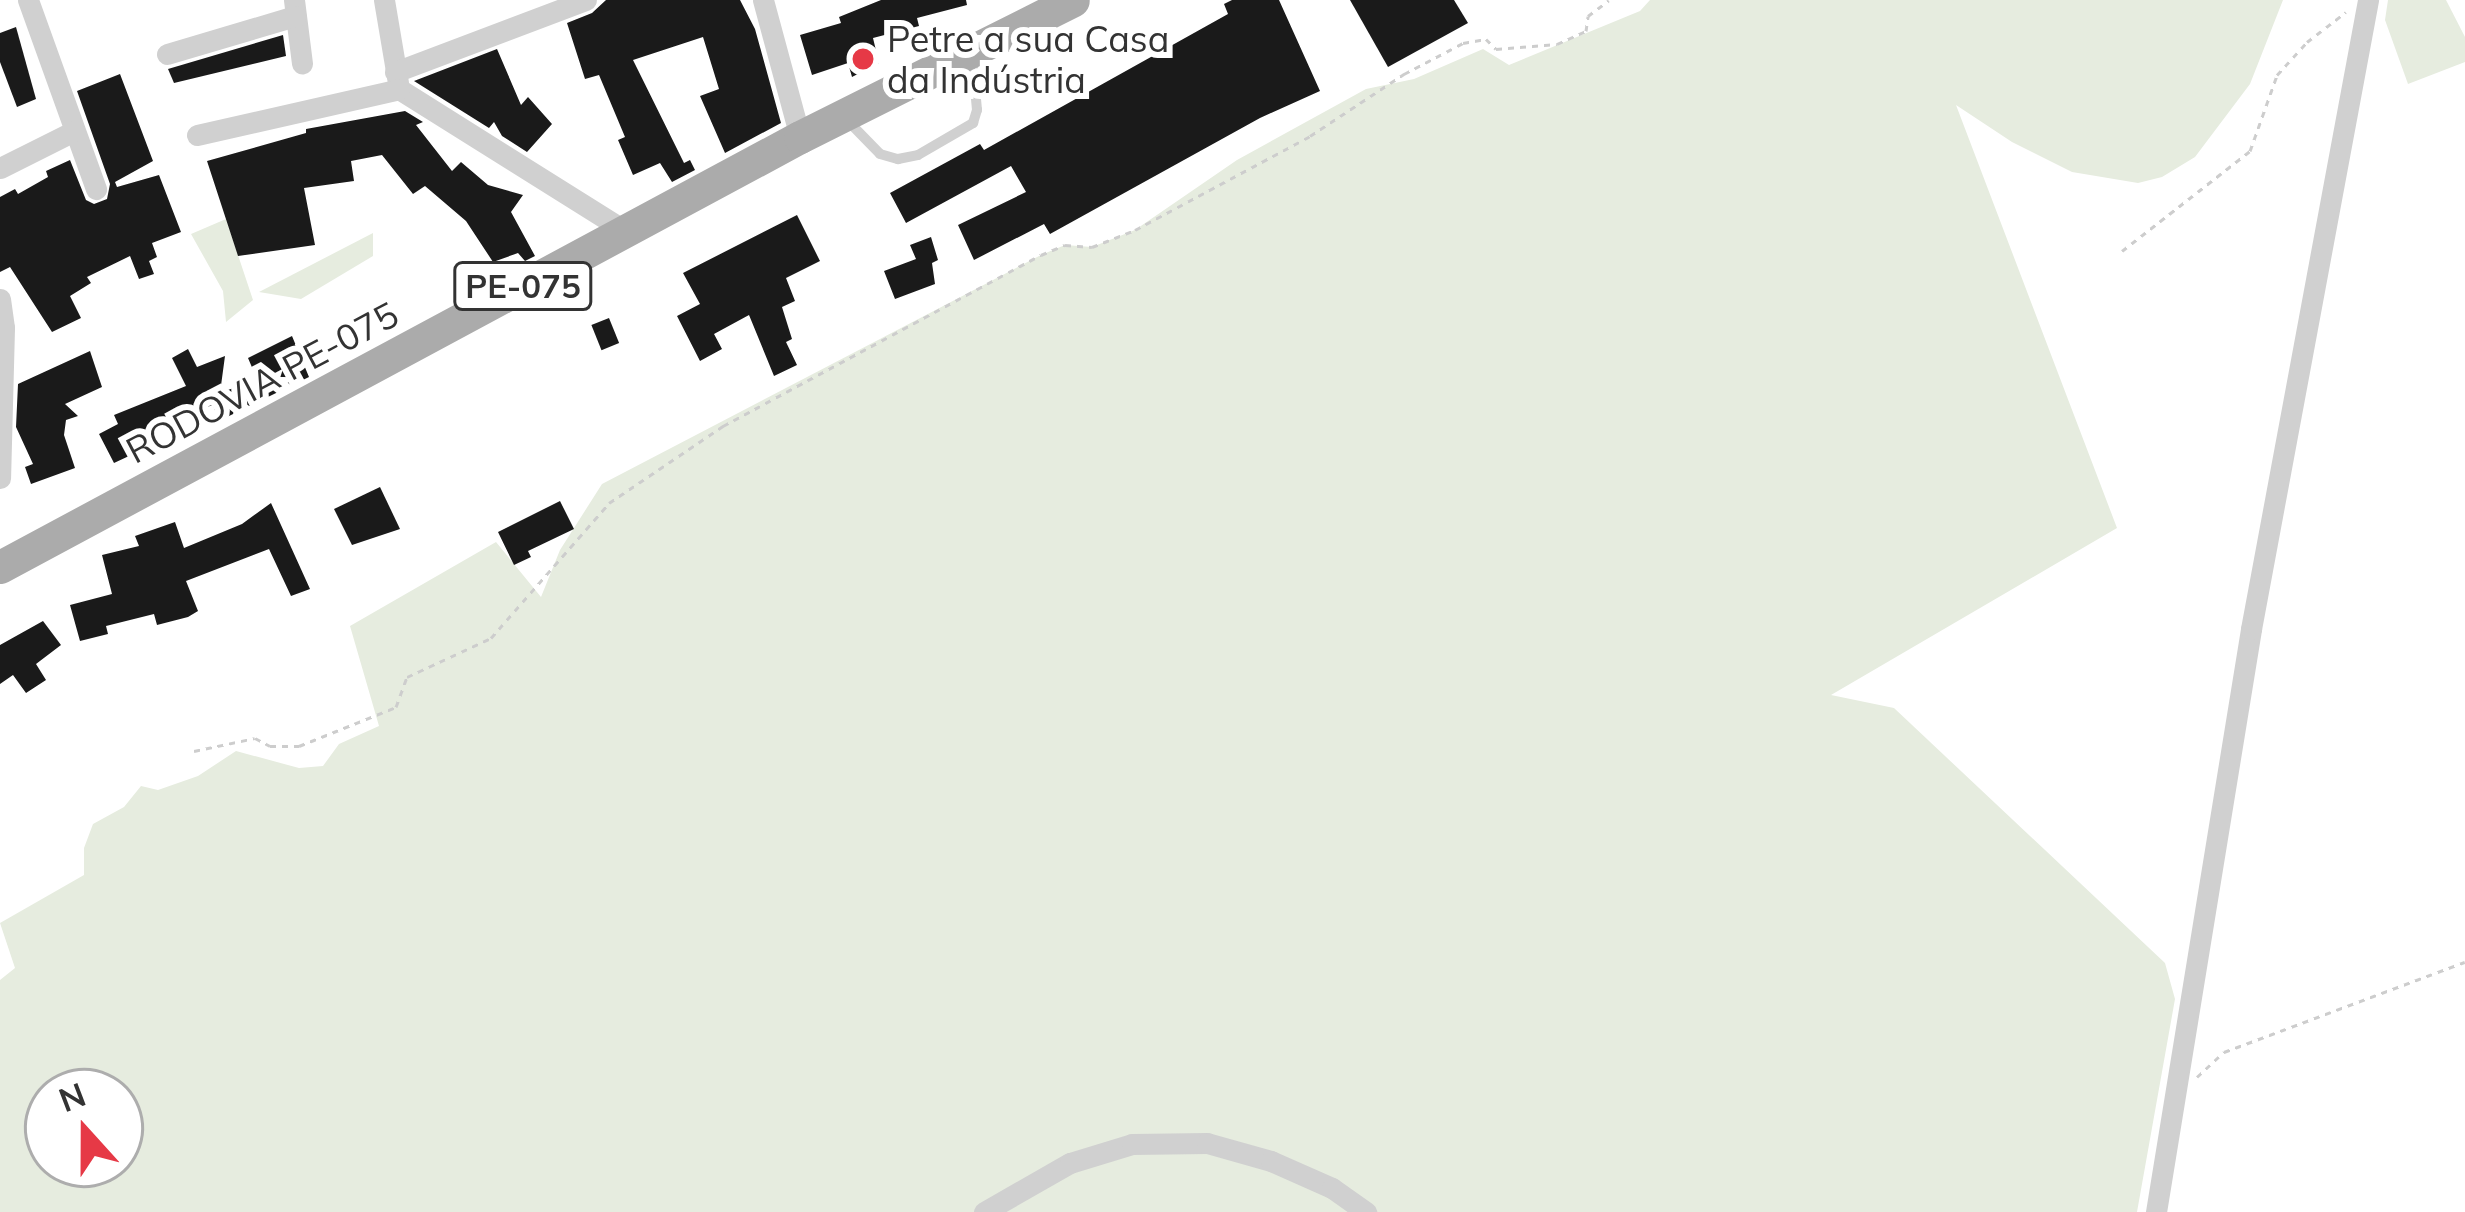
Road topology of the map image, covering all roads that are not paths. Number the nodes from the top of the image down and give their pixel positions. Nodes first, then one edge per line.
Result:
1 (28, 0) edge
2 (384, 0) edge
3 (586, 0) edge
4 (763, 0) edge
5 (1057, 4) edge
6 (561, 5) edge
7 (2358, 5) edge
8 (295, 8) edge
9 (972, 51) junction
10 (167, 54) dead end
11 (302, 63) dead end
12 (397, 81) junction
13 (843, 116) junction
14 (74, 131) junction
15 (196, 136) dead end
16 (800, 137) junction
17 (0, 168) edge
18 (97, 189) dead end
19 (625, 231) junction
20 (0, 299) edge
21 (0, 478) edge
22 (0, 567) edge
23 (984, 1212) edge
24 (1366, 1212) edge
25 (2156, 1212) edge

1 - 14 street
2 - 12 street
3 - 6 street
4 - 16 street
5 - 9 main road, RODOVIA PE-075 / PE-075
6 - 12 street
7 - 25 street
8 - 10 street
8 - 11 street
9 - 13 main road, RODOVIA PE-075 / PE-075
9 - 13 lane
12 - 15 street
12 - 19 street
13 - 16 main road, RODOVIA PE-075 / PE-075
14 - 17 street
14 - 18 street
16 - 19 main road, RODOVIA PE-075 / PE-075
19 - 22 main road, RODOVIA PE-075 / PE-075
20 - 21 street
23 - 24 street

